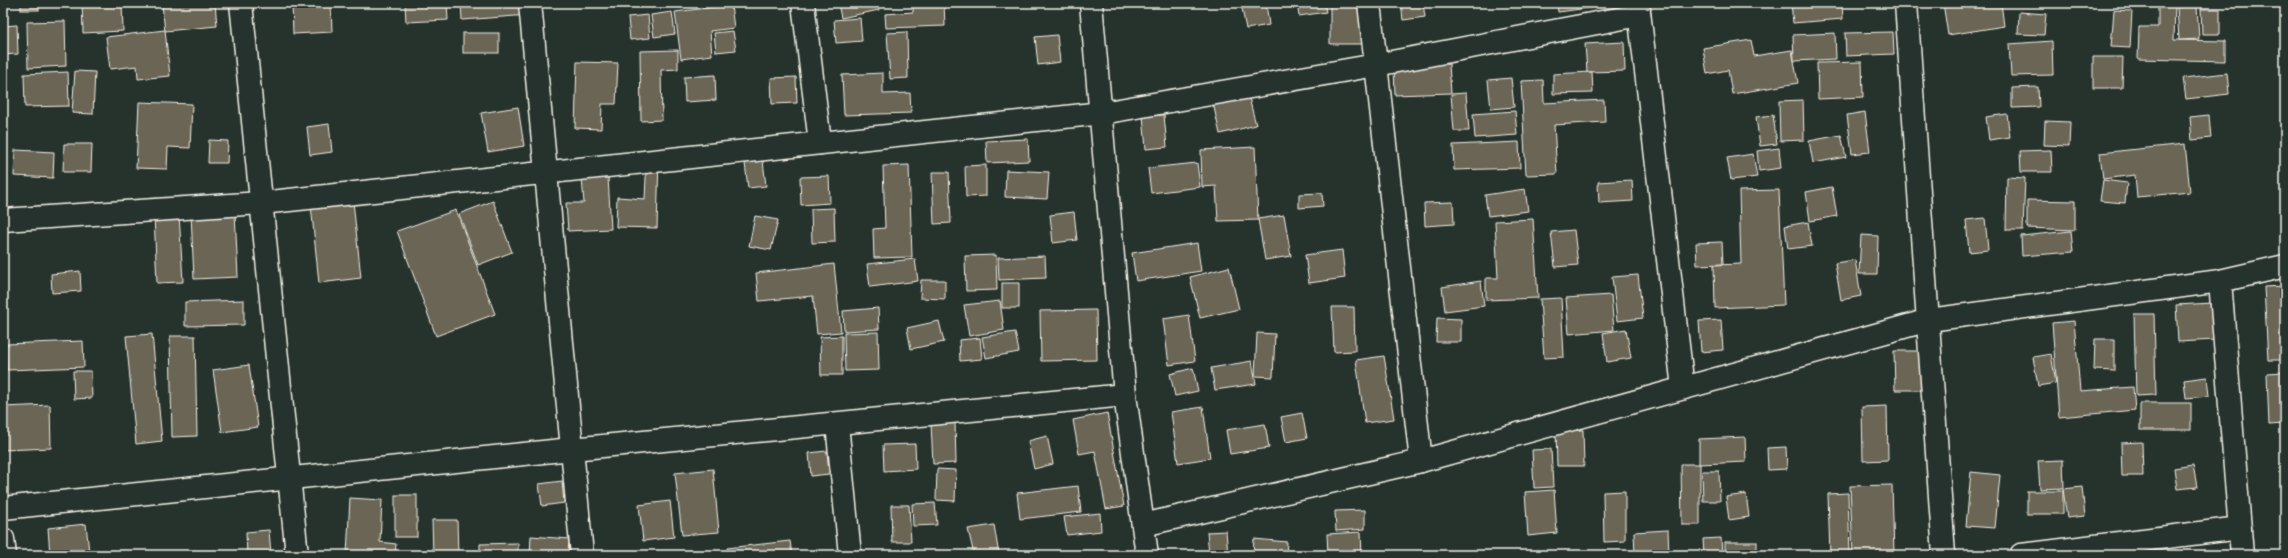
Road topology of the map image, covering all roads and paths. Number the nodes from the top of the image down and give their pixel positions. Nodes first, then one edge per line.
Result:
1 (241, 3) edge
2 (530, 3) edge
3 (804, 3) edge
4 (1092, 3) edge
5 (1370, 3) edge
6 (1906, 3) edge
7 (1638, 9) edge
8 (1376, 65) junction
9 (1102, 113) junction
10 (820, 143) junction
11 (546, 174) junction
12 (261, 203) junction
13 (3, 220) edge
14 (2285, 266) edge
15 (2220, 282) junction
16 (1929, 320) junction
17 (1683, 388) junction
18 (1125, 395) junction
19 (837, 424) junction
20 (572, 449) junction
21 (1421, 461) junction
22 (289, 479) junction
23 (3, 508) edge
24 (1144, 525) junction
25 (2240, 528) junction
26 (3, 539) edge
27 (5, 555) edge
28 (297, 555) edge
29 (582, 555) edge
30 (850, 555) edge
31 (1147, 555) edge
32 (1944, 555) edge
33 (2021, 555) edge
34 (2242, 555) edge

1 - 12 street
2 - 11 street
3 - 10 street
4 - 9 street
5 - 8 street
6 - 16 street
7 - 8 street
7 - 17 street
8 - 9 street
8 - 21 street
9 - 10 street
9 - 18 street
10 - 11 street
11 - 12 street
11 - 20 street
12 - 13 street
12 - 22 street
14 - 15 street
15 - 16 street
15 - 25 street
16 - 17 street
16 - 32 street
17 - 21 street
18 - 19 street
18 - 24 street
19 - 20 street
19 - 30 street
20 - 22 street
20 - 29 street
21 - 24 street
22 - 23 street
22 - 28 street
24 - 31 street
25 - 33 street
25 - 34 street
26 - 27 street

